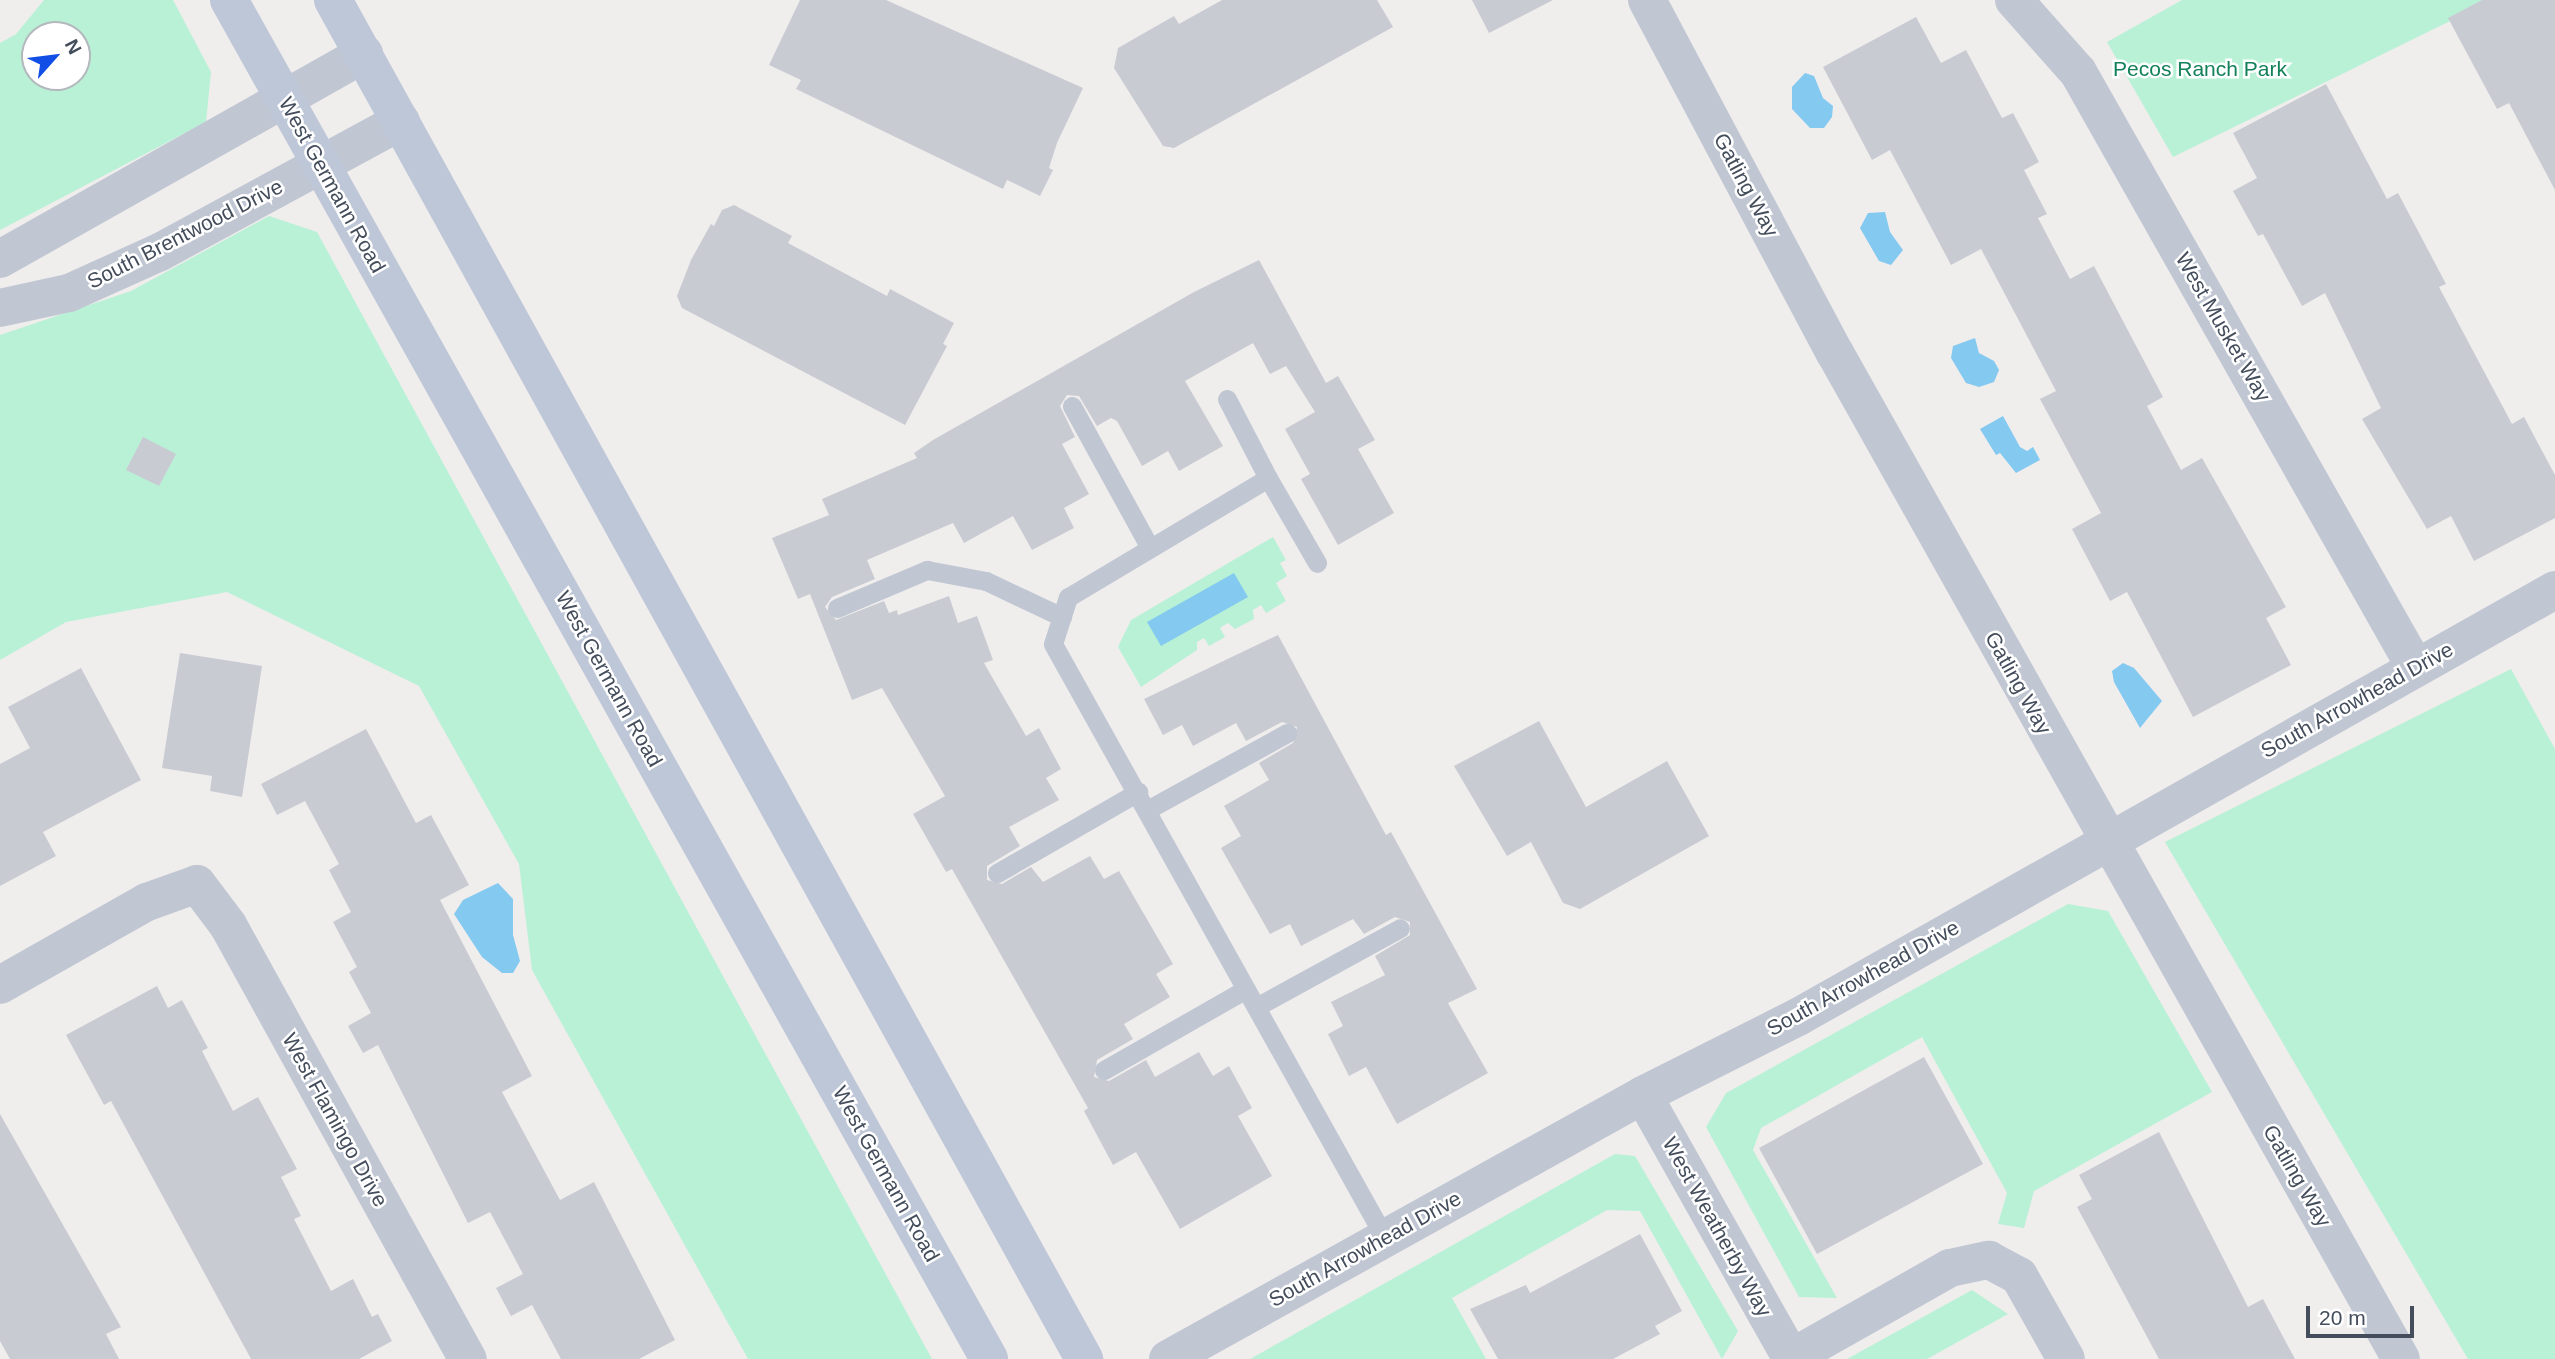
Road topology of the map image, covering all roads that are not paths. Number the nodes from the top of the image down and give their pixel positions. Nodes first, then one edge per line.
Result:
1 (229, 0) edge
2 (333, 0) edge
3 (1647, 0) edge
4 (2014, 0) edge
5 (364, 54) junction
6 (284, 99) junction
7 (401, 121) junction
8 (321, 164) junction
9 (0, 259) edge
10 (0, 308) edge
11 (1227, 399) dead end
12 (1072, 406) dead end
13 (1268, 478) junction
14 (1150, 548) junction
15 (1317, 563) dead end
16 (2555, 590) edge
17 (838, 608) dead end
18 (1062, 617) junction
19 (2416, 667) junction
20 (1287, 733) dead end
21 (1142, 801) junction
22 (2106, 841) junction
23 (998, 873) dead end
24 (1400, 928) dead end
25 (0, 985) edge
26 (1246, 989) junction
27 (1256, 1007) junction
28 (1104, 1069) dead end
29 (1643, 1095) junction
30 (1385, 1238) junction
31 (1790, 1358) edge
32 (468, 1359) edge
33 (989, 1359) edge
34 (1084, 1359) edge
35 (1168, 1359) edge
36 (2066, 1359) edge
37 (2401, 1359) edge

1 - 6 main road, West Germann Road
2 - 5 main road
3 - 22 street, Gatling Way
4 - 19 street, West Musket Way
5 - 6 street
5 - 7 main road
6 - 8 main road, West Germann Road
6 - 9 street
7 - 8 street, South Brentwood Drive
7 - 34 main road
8 - 10 street, South Brentwood Drive
8 - 33 main road, West Germann Road
11 - 13 lane
12 - 14 lane
13 - 14 lane
13 - 15 lane
14 - 18 lane
16 - 19 street, South Arrowhead Drive
17 - 18 lane
18 - 21 lane
19 - 22 street, South Arrowhead Drive
20 - 21 lane
21 - 23 lane
21 - 26 lane
22 - 29 street, South Arrowhead Drive
22 - 37 street, Gatling Way
24 - 27 lane
25 - 32 street, West Flamingo Drive
26 - 27 lane
26 - 28 lane
27 - 30 lane
29 - 30 street, South Arrowhead Drive
29 - 31 street, West Weatherby Way
30 - 35 street, South Arrowhead Drive
31 - 36 street

